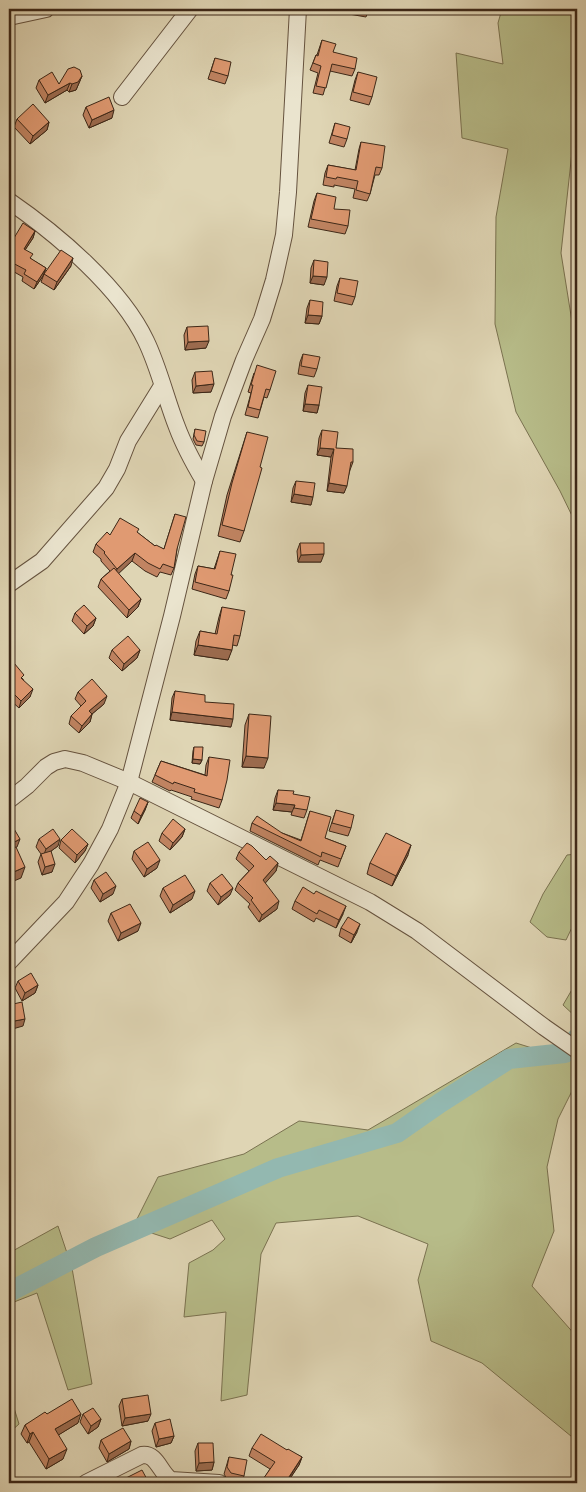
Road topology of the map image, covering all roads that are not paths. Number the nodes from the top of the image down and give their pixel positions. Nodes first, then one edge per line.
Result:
1 (46, 9) edge
2 (190, 9) edge
3 (298, 9) edge
4 (9, 17) edge
5 (122, 96) dead end
6 (9, 201) edge
7 (162, 386) junction
8 (204, 481) junction
9 (9, 584) edge
10 (128, 782) junction
11 (9, 800) edge
12 (9, 962) edge
13 (577, 1050) edge
14 (86, 1483) edge
15 (219, 1483) edge

1 - 4 street
2 - 5 street
3 - 8 street
6 - 7 street
7 - 8 street
7 - 9 street
8 - 10 street
10 - 11 street
10 - 12 street
10 - 13 street
14 - 15 street

